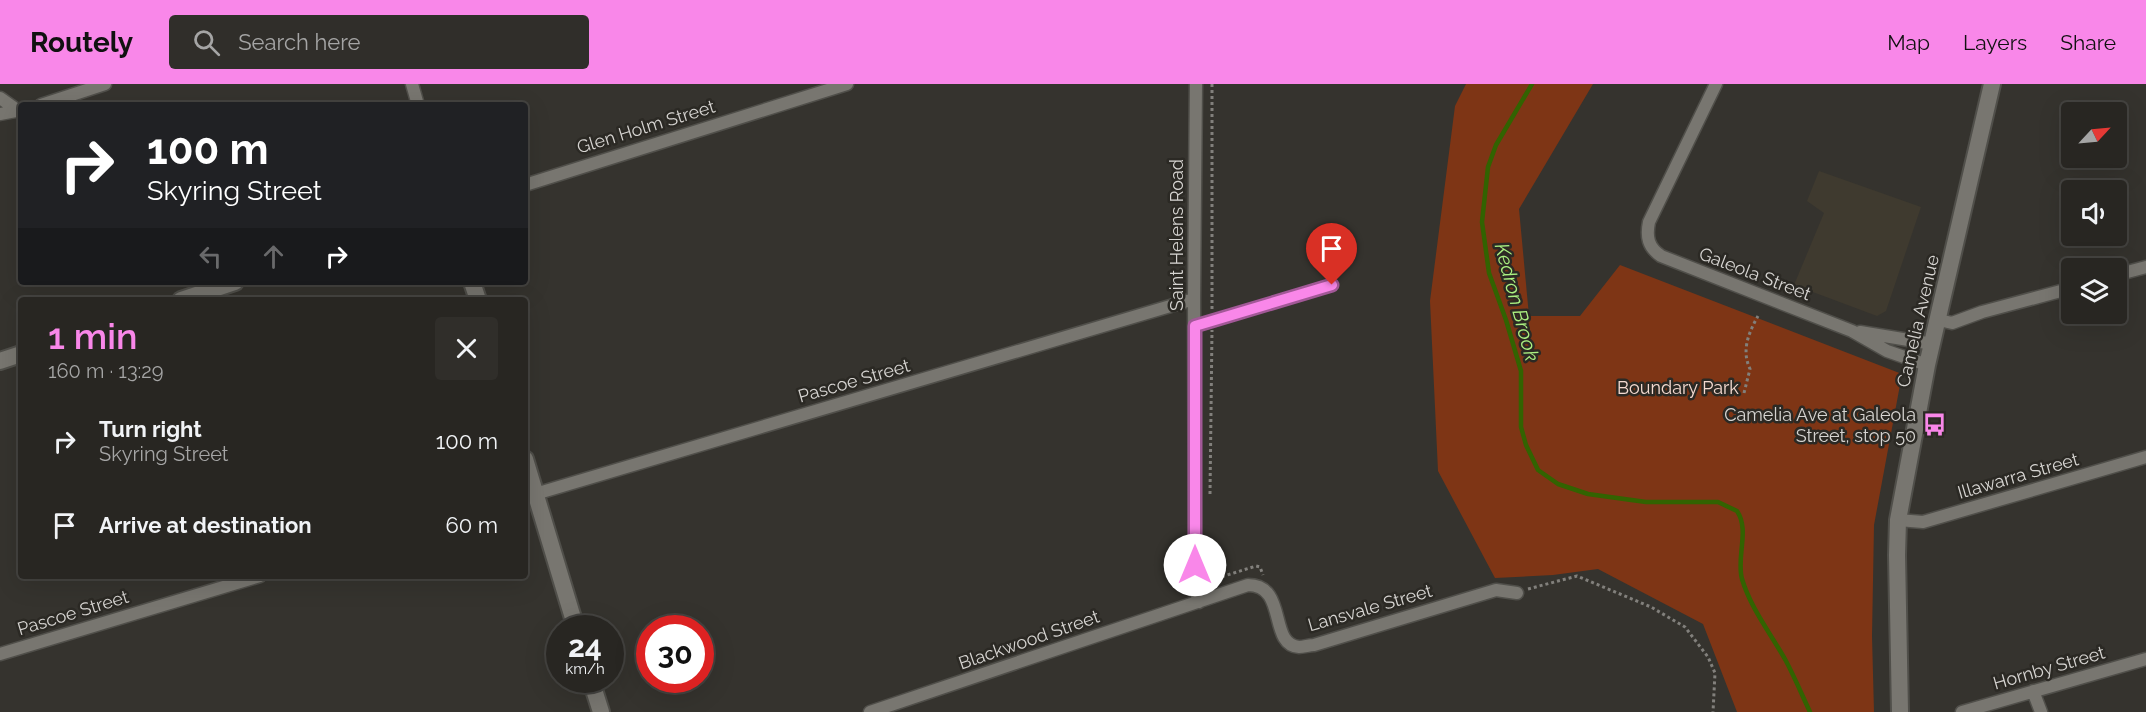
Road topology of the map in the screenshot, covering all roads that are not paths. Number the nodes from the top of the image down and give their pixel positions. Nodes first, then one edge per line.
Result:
1 (105, 84) edge
2 (412, 84) edge
3 (847, 84) edge
4 (1196, 84) edge
5 (1716, 84) edge
6 (1992, 84) edge
7 (0, 98) edge
8 (50, 102) edge
9 (417, 102) edge
10 (18, 109) edge
11 (18, 110) edge
12 (0, 114) edge
13 (528, 184) edge
14 (2146, 267) edge
15 (2127, 272) edge
16 (226, 285) edge
17 (1332, 285) dead end
18 (2061, 291) edge
19 (190, 297) edge
20 (1194, 299) junction
21 (1939, 320) junction
22 (1195, 326) junction
23 (1852, 331) junction
24 (1933, 344) junction
25 (18, 355) edge
26 (0, 361) edge
27 (1927, 365) junction
28 (2146, 458) edge
29 (530, 495) edge
30 (1899, 520) junction
31 (250, 579) edge
32 (1517, 593) road end
33 (1199, 602) junction
34 (572, 615) edge
35 (0, 654) edge
36 (2146, 658) edge
37 (2033, 691) junction
38 (595, 693) edge
39 (601, 712) edge
40 (870, 712) edge
41 (1900, 712) edge
42 (1962, 712) edge
43 (2041, 712) edge

1 - 8 street
2 - 9 street
3 - 13 street, Glen Holm Street
4 - 20 street, Saint Helens Road
5 - 23 street, Galeola Street
6 - 21 street, Camelia Avenue
7 - 10 street
11 - 12 street
14 - 15 street
16 - 19 street
17 - 22 lane
18 - 21 street
20 - 22 street, Saint Helens Road
20 - 29 street, Pascoe Street
21 - 24 street, Camelia Avenue
22 - 33 street, Saint Helens Road
23 - 24 street, Galeola Street
23 - 27 street, Galeola Street
24 - 27 street, Camelia Avenue
25 - 26 street
27 - 30 street, Camelia Avenue
28 - 30 street, Illawarra Street
29 - 34 street
30 - 41 street, Camelia Avenue
31 - 35 street, Pascoe Street
32 - 33 street, Lansvale Street
33 - 40 street, Blackwood Street
36 - 37 street, Hornby Street
37 - 42 street, Hornby Street
37 - 43 street
38 - 39 street

